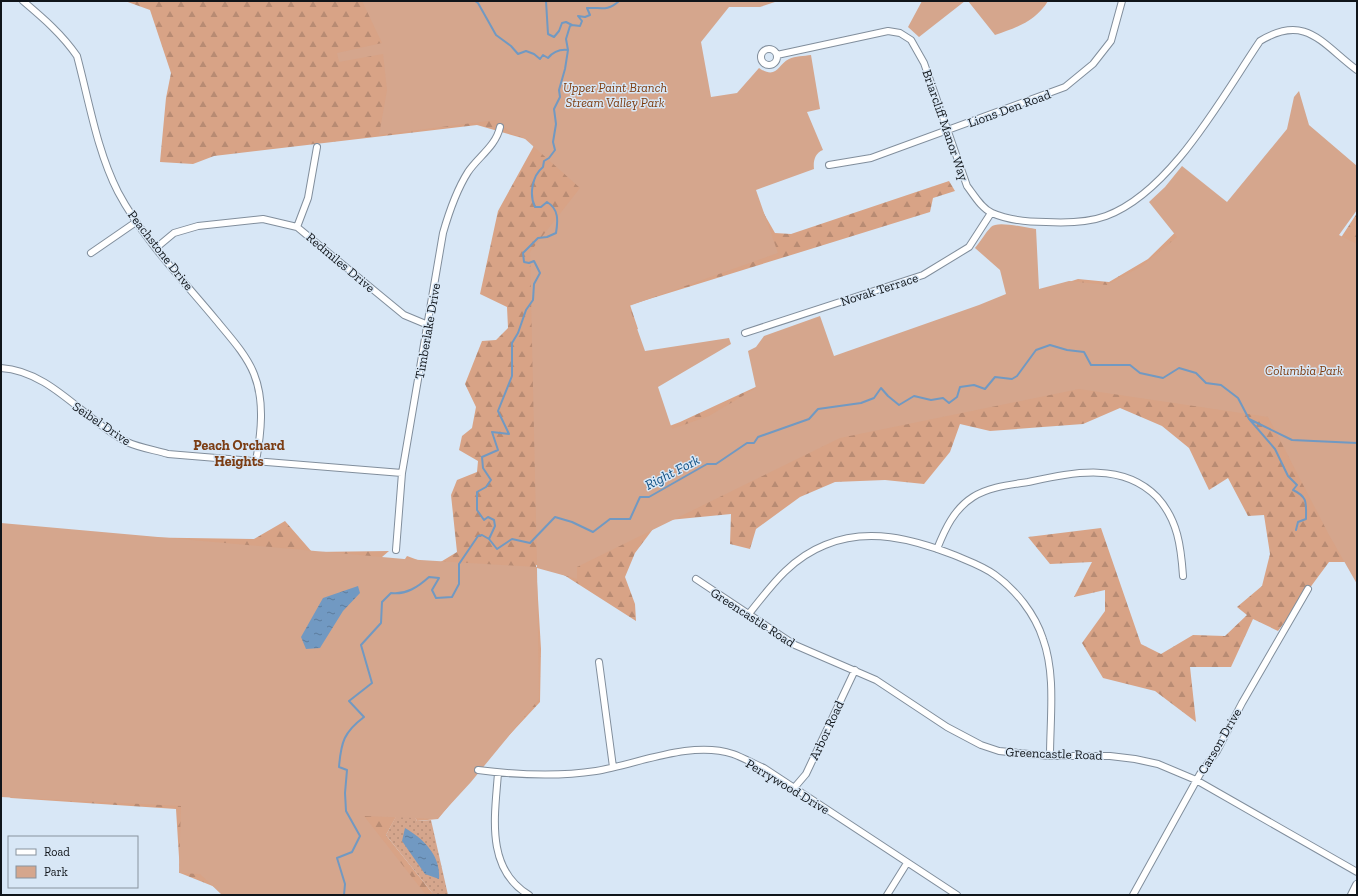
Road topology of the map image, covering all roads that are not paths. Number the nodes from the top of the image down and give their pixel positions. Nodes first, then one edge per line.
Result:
1 (23, 1) edge
2 (1122, 1) edge
3 (777, 55) dead end
4 (1357, 70) edge
5 (500, 127) dead end
6 (947, 131) junction
7 (317, 147) dead end
8 (829, 165) dead end
9 (991, 212) junction
10 (136, 222) junction
11 (297, 227) junction
12 (156, 248) junction
13 (91, 253) dead end
14 (428, 325) junction
15 (745, 333) dead end
16 (1, 368) edge
17 (256, 461) junction
18 (402, 473) junction
19 (937, 549) junction
20 (396, 550) dead end
21 (1183, 576) dead end
22 (696, 580) dead end
23 (1308, 589) dead end
24 (748, 615) junction
25 (599, 662) dead end
26 (855, 670) junction
27 (1050, 756) junction
28 (613, 767) junction
29 (478, 770) dead end
30 (498, 773) junction
31 (1196, 780) junction
32 (794, 788) junction
33 (907, 863) junction
34 (1357, 872) edge
35 (1357, 886) edge
36 (529, 895) edge
37 (887, 895) edge
38 (956, 895) edge
39 (1133, 895) edge
40 (1352, 895) edge

1 - 10 street, Peachstone Drive
2 - 6 street, Lions Den Road
3 - 6 street, Briarcliff Manor Way
4 - 9 street, Briarcliff Manor Way
5 - 14 street, Timberlake Drive
6 - 8 street, Lions Den Road
6 - 9 street, Briarcliff Manor Way
7 - 11 street
9 - 15 street, Novak Terrace
10 - 12 street, Peachstone Drive
10 - 13 street
11 - 12 street, Redmiles Drive
11 - 14 street, Redmiles Drive
12 - 17 street, Peachstone Drive
14 - 18 street, Timberlake Drive
16 - 17 street, Seibel Drive
17 - 18 street, Seibel Drive
18 - 20 street, Timberlake Drive
19 - 21 street
19 - 24 street
19 - 27 street
22 - 24 street, Greencastle Road
23 - 31 street, Carson Drive
24 - 26 street, Greencastle Road
25 - 28 street
26 - 27 street, Greencastle Road
26 - 32 street, Arbor Road
27 - 31 street, Greencastle Road
28 - 30 street, Perrywood Drive
28 - 32 street, Perrywood Drive
29 - 30 street, Perrywood Drive
30 - 36 street
31 - 34 street, Greencastle Road
31 - 39 street, Carson Drive
32 - 33 street, Perrywood Drive
33 - 37 street
33 - 38 street, Perrywood Drive
35 - 40 main road

